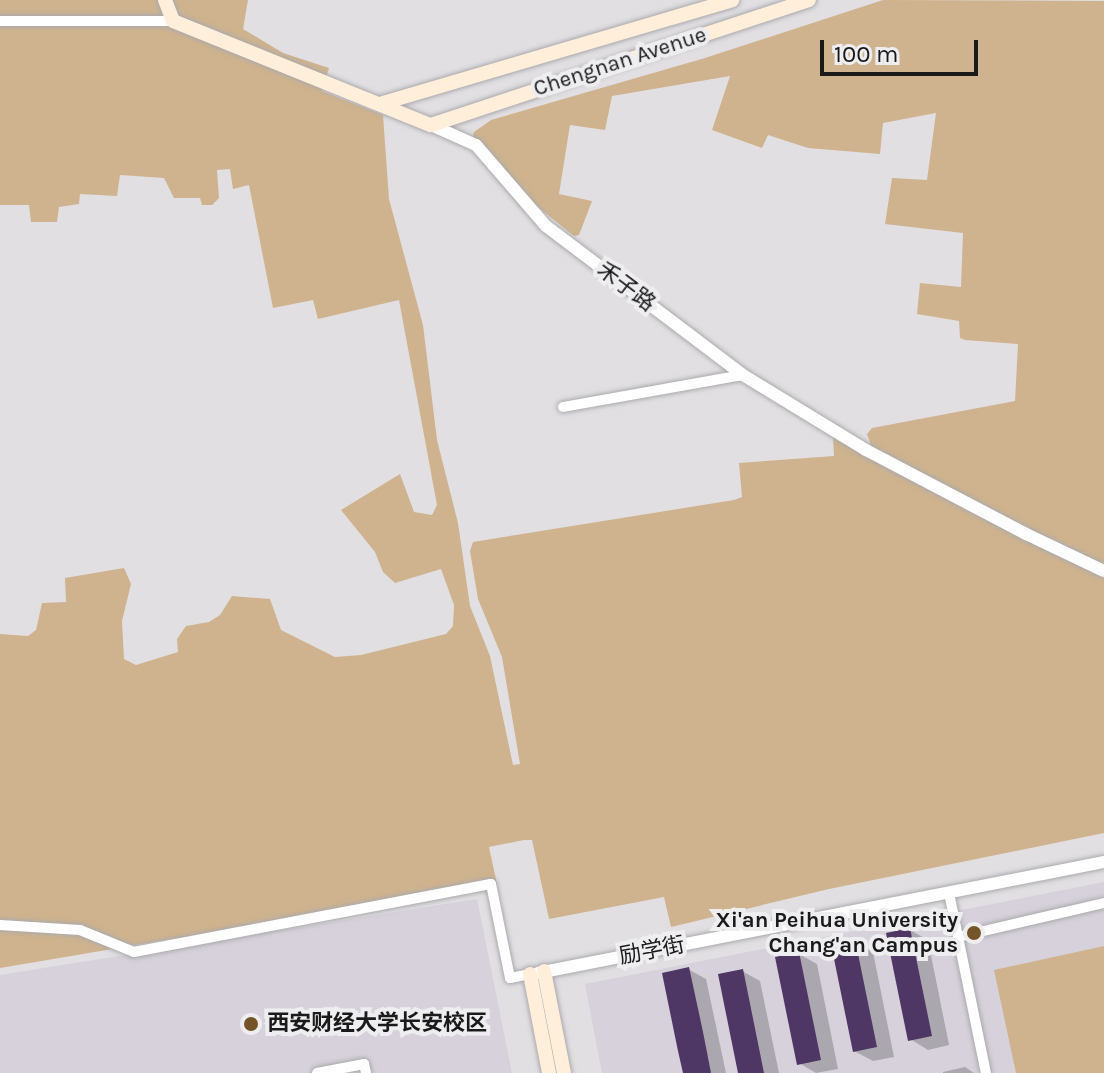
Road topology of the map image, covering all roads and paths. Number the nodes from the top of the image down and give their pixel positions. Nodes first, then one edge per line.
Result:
1 (165, 0) edge
2 (732, 0) edge
3 (809, 0) edge
4 (0, 21) edge
5 (173, 21) junction
6 (383, 103) junction
7 (431, 125) junction
8 (743, 375) junction
9 (563, 407) dead end
10 (1104, 571) edge
11 (1104, 862) edge
12 (949, 893) junction
13 (1104, 903) edge
14 (0, 925) edge
15 (958, 937) junction
16 (537, 973) junction
17 (317, 1073) edge
18 (366, 1073) edge
19 (549, 1073) edge
20 (564, 1073) edge
21 (986, 1073) edge

1 - 5 main road
2 - 6 main road, Chengnan Avenue
3 - 7 main road, Chengnan Avenue
4 - 5 street
5 - 6 main road, 禾子路
6 - 7 main road, 禾子路
7 - 8 street, 禾子路
8 - 9 street
8 - 10 street, 禾子路
11 - 12 street, 励学街
12 - 15 street
12 - 16 street, 励学街
13 - 15 street
14 - 16 street
15 - 21 street
16 - 19 main road
16 - 20 main road
17 - 18 street

